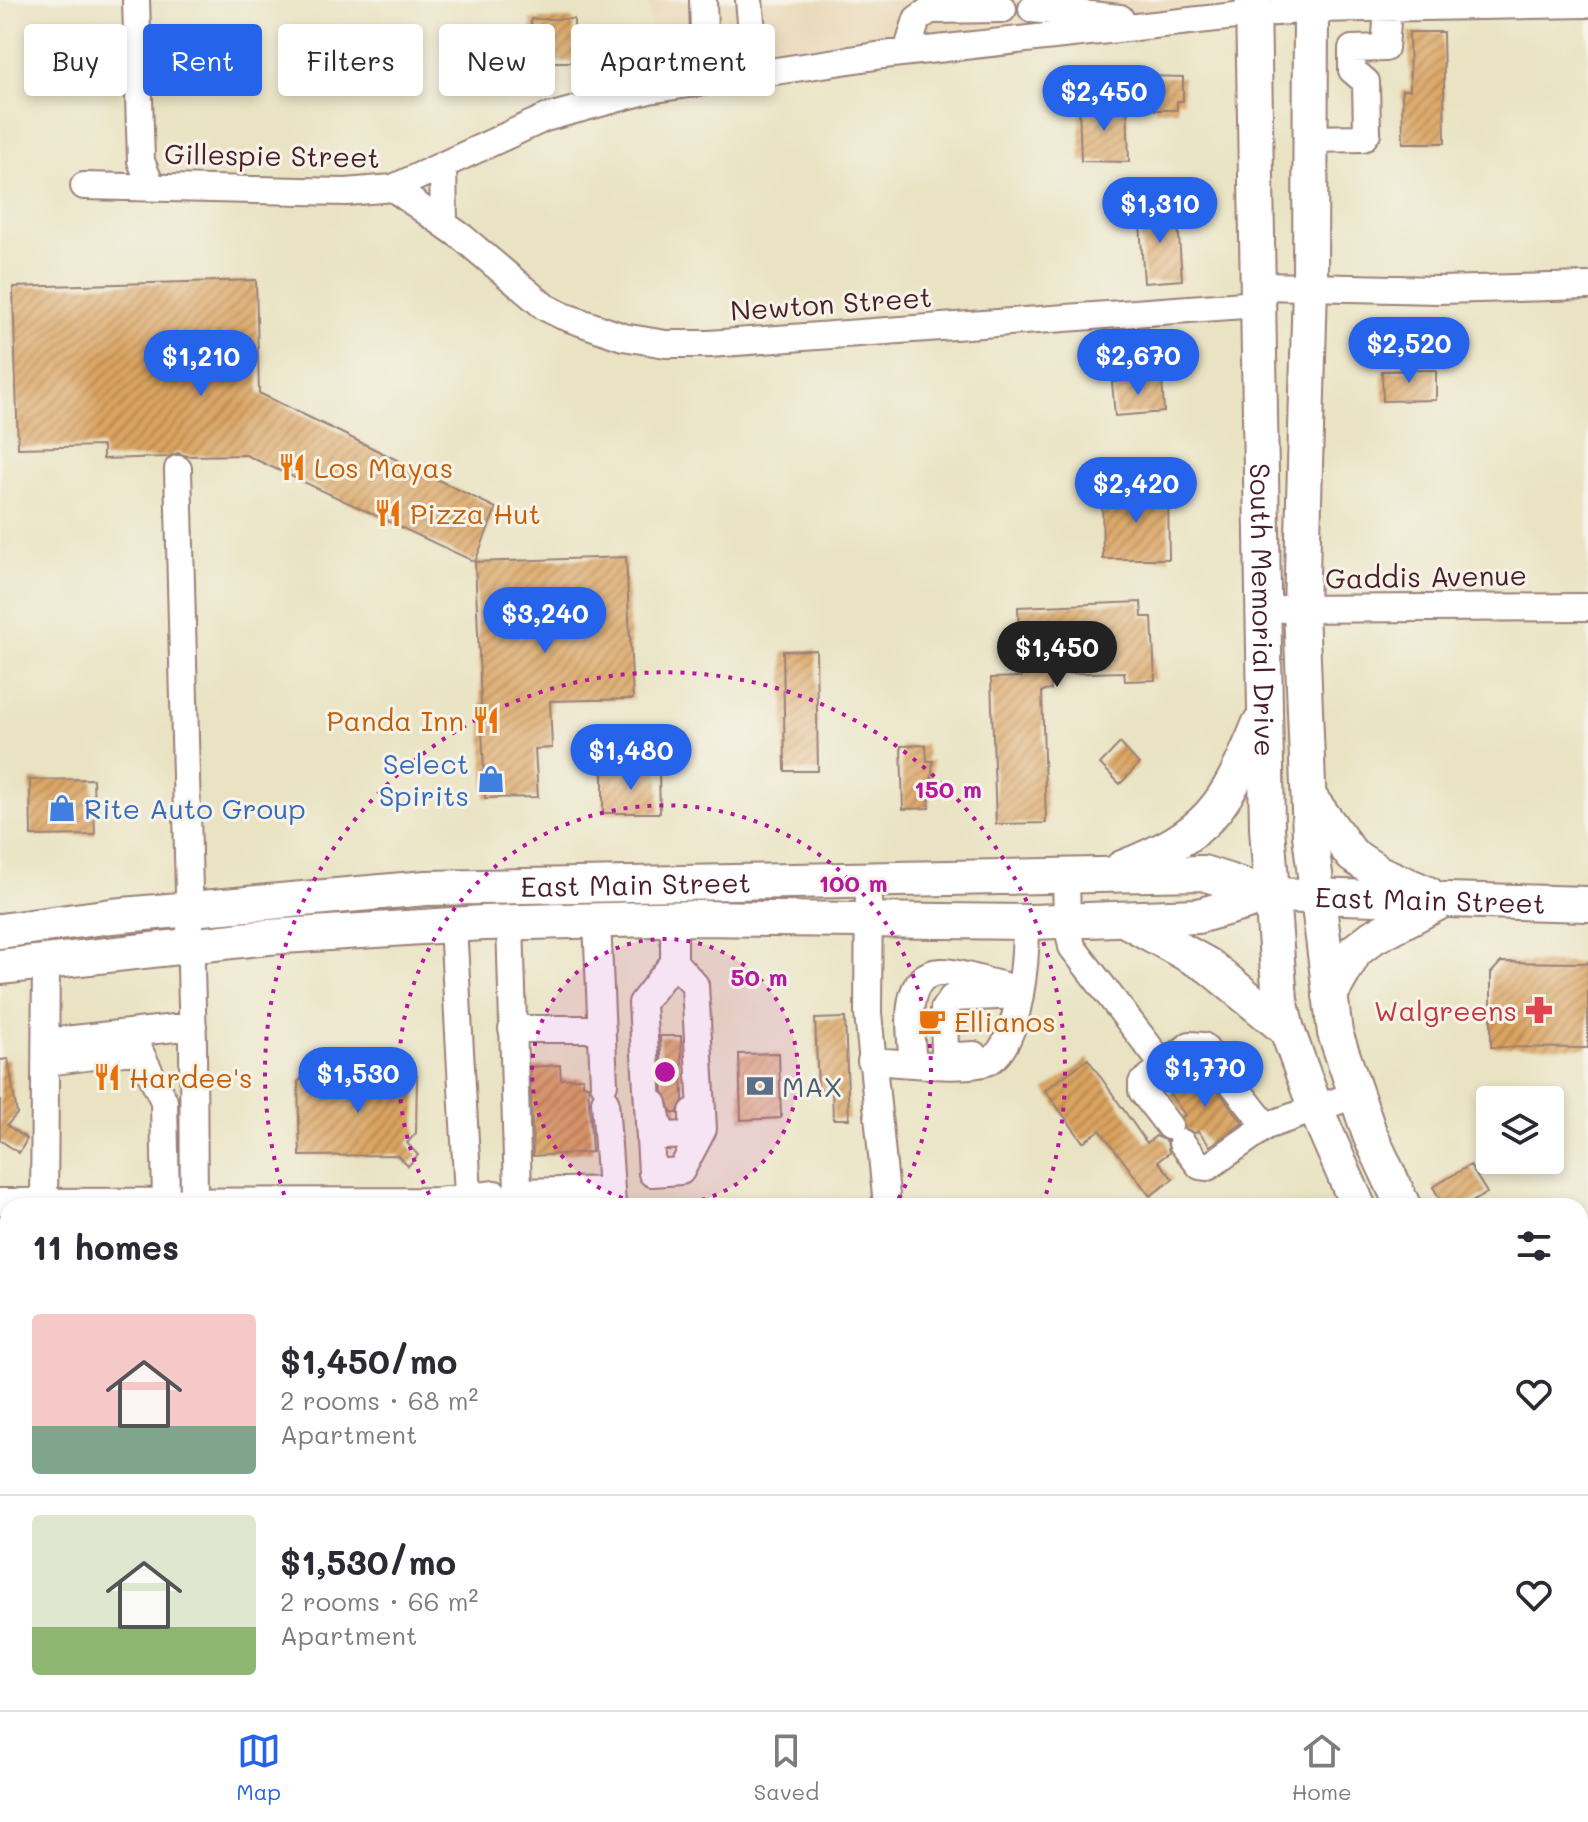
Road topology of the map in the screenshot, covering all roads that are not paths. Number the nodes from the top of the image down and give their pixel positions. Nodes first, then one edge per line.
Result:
1 (136, 0) edge
2 (703, 0) edge
3 (749, 0) edge
4 (1312, 4) edge
5 (1588, 4) edge
6 (1253, 7) edge
7 (1388, 8) junction
8 (1003, 9) dead end
9 (1032, 9) dead end
10 (704, 24) edge
11 (751, 24) edge
12 (1133, 26) junction
13 (1312, 49) junction
14 (1352, 49) junction
15 (907, 52) junction
16 (775, 70) edge
17 (624, 96) edge
18 (1311, 139) junction
19 (443, 165) junction
20 (84, 186) dead end
21 (151, 186) junction
22 (393, 188) junction
23 (444, 223) junction
24 (1310, 285) junction
25 (1588, 286) edge
26 (1258, 295) junction
27 (178, 469) dead end
28 (1264, 607) junction
29 (1588, 607) edge
30 (1301, 610) junction
31 (1264, 714) junction
32 (1309, 797) junction
33 (1082, 877) junction
34 (869, 878) junction
35 (1272, 895) junction
36 (1316, 898) junction
37 (1443, 900) junction
38 (1588, 904) edge
39 (188, 909) junction
40 (674, 918) junction
41 (1124, 919) junction
42 (597, 920) junction
43 (1067, 921) junction
44 (510, 922) junction
45 (868, 922) junction
46 (1026, 922) junction
47 (453, 925) junction
48 (0, 931) edge
49 (189, 945) junction
50 (46, 960) junction
51 (674, 962) junction
52 (0, 967) edge
53 (1020, 992) junction
54 (1330, 995) junction
55 (697, 1022) junction
56 (1010, 1025) junction
57 (193, 1026) junction
58 (512, 1029) junction
59 (602, 1029) junction
60 (1287, 1030) junction
61 (47, 1052) junction
62 (643, 1055) junction
63 (871, 1061) junction
64 (913, 1063) junction
65 (1164, 1066) junction
66 (1355, 1095) junction
67 (1315, 1107) junction
68 (1266, 1126) junction
69 (885, 1175) junction
70 (468, 1195) junction
71 (503, 1197) edge
72 (44, 1198) edge
73 (166, 1198) edge
74 (194, 1198) edge
75 (454, 1198) edge
76 (612, 1198) edge
77 (886, 1198) edge
78 (904, 1198) edge
79 (1355, 1198) edge
80 (1400, 1198) edge

1 - 21 street
2 - 10 street
3 - 11 street
4 - 6 street, Gillespie Street
4 - 7 street, Gillespie Street
4 - 13 main road, South Memorial Drive
5 - 7 street, Gillespie Street
6 - 12 street, Gillespie Street
6 - 26 main road, South Memorial Drive
7 - 14 street
8 - 15 street
9 - 12 street
12 - 15 street, Gillespie Street
13 - 14 street
13 - 18 main road, South Memorial Drive
14 - 18 street
15 - 16 street, Gillespie Street
17 - 19 street, Gillespie Street
18 - 24 main road, South Memorial Drive
19 - 22 street, Gillespie Street
19 - 23 street
20 - 21 street, Gillespie Street
21 - 22 street, Gillespie Street
22 - 23 street, Newton Street
23 - 26 street, Newton Street
24 - 25 street, Newton Street
24 - 26 street, Newton Street
24 - 30 main road, South Memorial Drive
26 - 28 main road, South Memorial Drive
27 - 39 street
28 - 30 street, Gaddis Avenue
28 - 31 main road, South Memorial Drive
29 - 30 street, Gaddis Avenue
30 - 32 main road, South Memorial Drive
31 - 33 main road
31 - 35 main road, South Memorial Drive
32 - 36 main road, South Memorial Drive
32 - 37 main road
33 - 34 main road, East Main Street
33 - 35 main road, East Main Street
33 - 43 street
34 - 39 main road, East Main Street
34 - 45 street
35 - 36 main road, East Main Street
35 - 41 main road, East Main Street
35 - 60 main road, South Memorial Drive
36 - 37 main road, East Main Street
36 - 54 main road, South Memorial Drive
37 - 38 main road, East Main Street
37 - 54 main road
39 - 48 main road, East Main Street
39 - 49 street
40 - 42 main road, East Main Street
40 - 45 main road, East Main Street
40 - 51 street
41 - 43 main road, East Main Street
41 - 60 main road
42 - 44 main road, East Main Street
42 - 59 street
43 - 46 main road, East Main Street
43 - 65 street
44 - 47 main road, East Main Street
44 - 58 street
45 - 46 main road, East Main Street
45 - 63 street
46 - 53 street
47 - 49 main road, East Main Street
47 - 70 street
49 - 50 main road, East Main Street
49 - 57 street
50 - 52 main road, East Main Street
50 - 61 street
51 - 55 street
51 - 62 street
53 - 56 street
53 - 56 street
53 - 64 street
54 - 66 main road, South Memorial Drive
55 - 62 street
55 - 62 street
56 - 64 street
57 - 61 street
57 - 74 street
58 - 59 street
58 - 71 street
59 - 76 street
60 - 67 main road, South Memorial Drive
61 - 72 street
61 - 73 street
63 - 64 street
63 - 69 street
65 - 68 street
65 - 68 street
66 - 67 street
66 - 80 main road, South Memorial Drive
67 - 68 street
67 - 79 main road, South Memorial Drive
69 - 77 street
69 - 78 street
70 - 71 street
70 - 75 street
71 - 76 street

